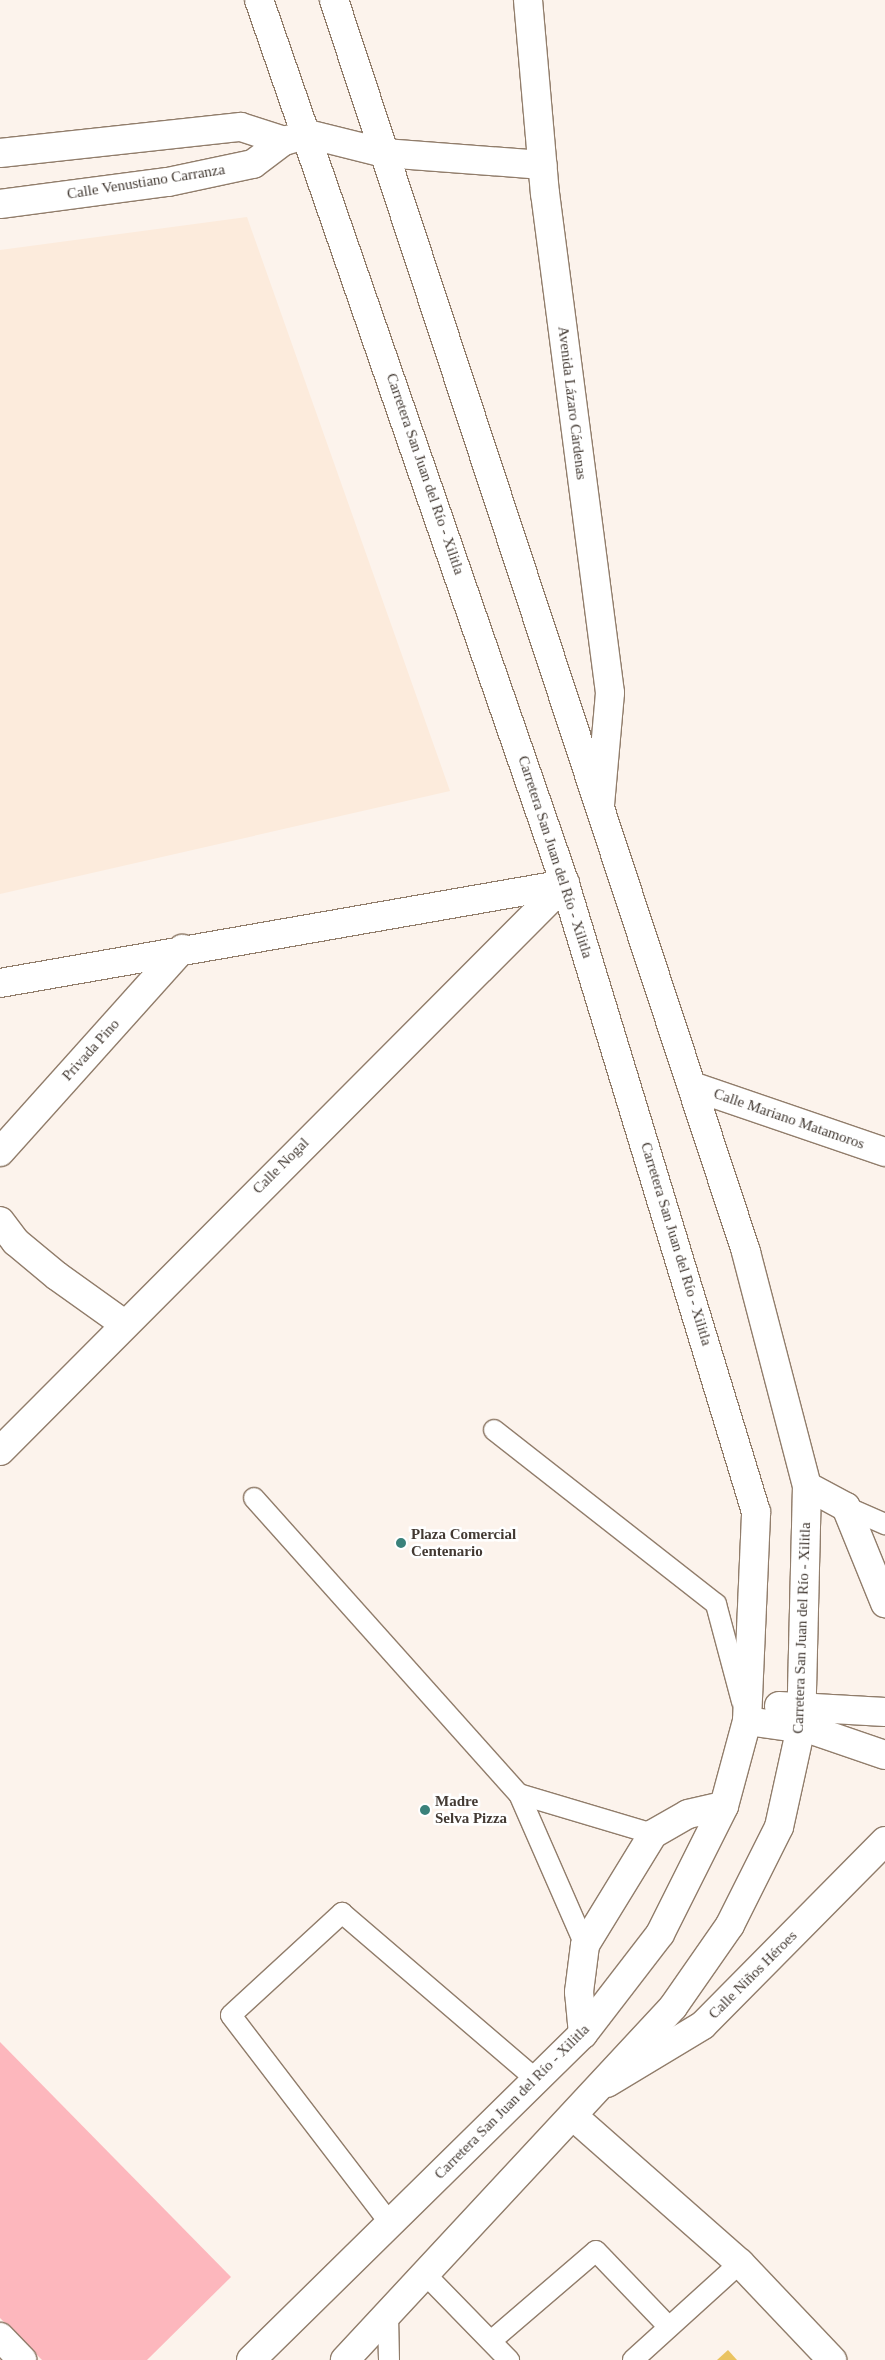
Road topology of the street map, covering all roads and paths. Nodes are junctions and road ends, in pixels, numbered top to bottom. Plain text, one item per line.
1 (259, 0) edge
2 (334, 0) edge
3 (528, 0) edge
4 (296, 137) junction
5 (384, 153) junction
6 (0, 154) edge
7 (543, 165) junction
8 (0, 204) edge
9 (600, 806) junction
10 (565, 884) junction
11 (182, 949) junction
12 (0, 983) edge
13 (692, 1086) junction
14 (0, 1152) edge
15 (885, 1152) edge
16 (0, 1222) edge
17 (123, 1323) junction
18 (494, 1430) dead end
19 (0, 1451) edge
20 (807, 1486) junction
21 (254, 1498) dead end
22 (846, 1507) junction
23 (885, 1524) edge
24 (885, 1603) edge
25 (885, 1712) edge
26 (747, 1713) junction
27 (800, 1718) junction
28 (885, 1755) edge
29 (520, 1794) junction
30 (724, 1806) junction
31 (653, 1834) junction
32 (885, 1841) edge
33 (585, 1945) junction
34 (582, 2034) junction
35 (537, 2080) junction
36 (602, 2086) junction
37 (573, 2116) junction
38 (390, 2222) junction
39 (740, 2263) junction
40 (426, 2275) junction
41 (388, 2316) junction
42 (669, 2327) junction
43 (0, 2338) edge
44 (491, 2341) junction
45 (22, 2360) edge
46 (251, 2360) edge
47 (345, 2360) edge
48 (389, 2360) edge
49 (509, 2360) edge
50 (633, 2360) edge
51 (832, 2360) edge

1 - 4 main road, Carretera San Juan del Río - Xilitla
2 - 5 main road, Carretera San Juan del Río - Xilitla
3 - 7 main road, Avenida Lázaro Cárdenas
4 - 5 main road
4 - 6 main road
4 - 8 main road, Calle Venustiano Carranza
4 - 10 main road, Carretera San Juan del Río - Xilitla
5 - 7 main road
5 - 9 main road, Carretera San Juan del Río - Xilitla
7 - 9 main road, Avenida Lázaro Cárdenas
9 - 13 main road, Carretera San Juan del Río - Xilitla
10 - 11 main road
10 - 17 main road, Calle Nogal
10 - 26 main road, Carretera San Juan del Río - Xilitla
11 - 12 main road
11 - 14 main road, Privada Pino
13 - 15 main road, Calle Mariano Matamoros
13 - 20 main road, Carretera San Juan del Río - Xilitla
16 - 17 main road
17 - 19 main road, Calle Nogal
18 - 26 lane
20 - 22 main road
20 - 27 main road, Carretera San Juan del Río - Xilitla
21 - 29 lane
22 - 23 lane
22 - 24 main road
25 - 27 main road
26 - 27 main road
26 - 30 main road, Carretera San Juan del Río - Xilitla
27 - 28 main road
27 - 36 main road, Carretera San Juan del Río - Xilitla
29 - 31 lane
29 - 33 lane
30 - 31 main road
30 - 34 main road, Carretera San Juan del Río - Xilitla
31 - 33 main road
32 - 36 main road, Calle Niños Héroes
33 - 34 main road
34 - 35 main road, Carretera San Juan del Río - Xilitla
35 - 38 main road, Carretera San Juan del Río - Xilitla
35 - 38 lane
36 - 37 main road, Carretera San Juan del Río - Xilitla
37 - 39 main road
37 - 40 main road, Carretera San Juan del Río - Xilitla
38 - 46 main road, Carretera San Juan del Río - Xilitla
39 - 42 lane
39 - 51 main road
40 - 41 main road, Carretera San Juan del Río - Xilitla
40 - 44 lane
41 - 47 main road, Carretera San Juan del Río - Xilitla
41 - 48 lane
42 - 44 lane
42 - 50 lane
43 - 45 main road
44 - 49 lane

